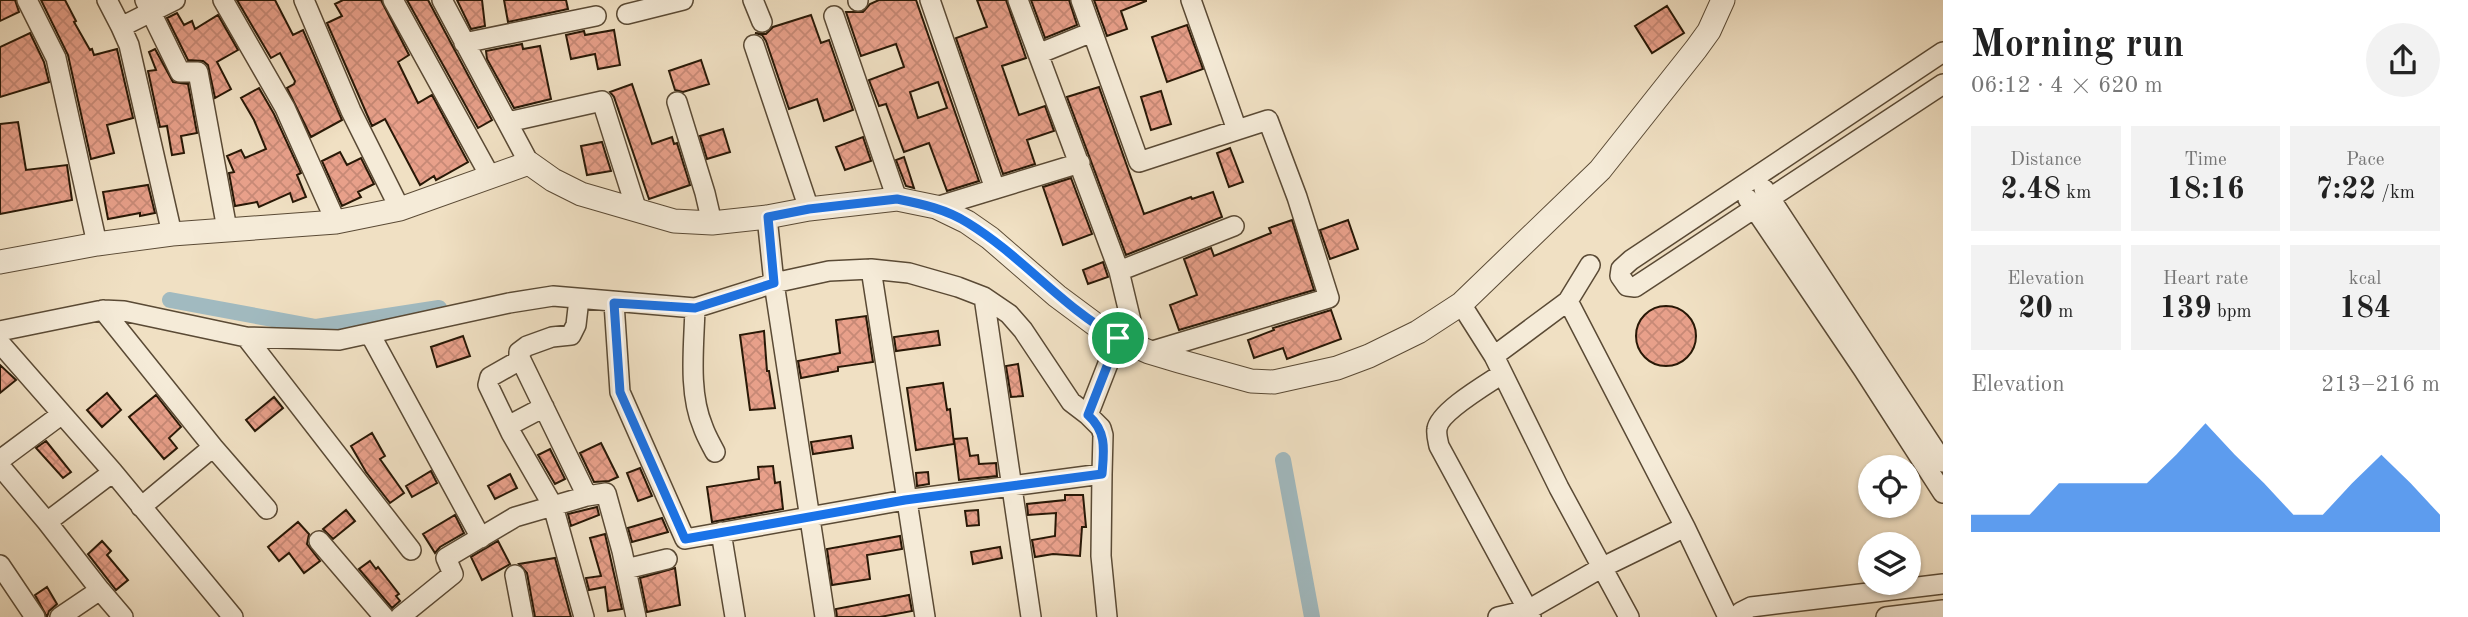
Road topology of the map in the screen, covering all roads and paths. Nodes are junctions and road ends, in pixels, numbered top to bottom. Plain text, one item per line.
1 (27, 0) edge
2 (107, 0) edge
3 (175, 0) edge
4 (223, 0) edge
5 (304, 0) edge
6 (393, 0) edge
7 (442, 0) edge
8 (683, 0) edge
9 (753, 0) edge
10 (930, 0) edge
11 (1018, 0) edge
12 (1081, 0) edge
13 (1191, 0) edge
14 (1723, 0) edge
15 (148, 6) edge
16 (628, 15) dead end
17 (596, 16) dead end
18 (834, 16) dead end
19 (762, 22) dead end
20 (121, 27) junction
21 (1092, 32) junction
22 (464, 43) junction
23 (754, 45) dead end
24 (1943, 52) edge
25 (1038, 54) junction
26 (1943, 84) edge
27 (677, 102) dead end
28 (508, 122) junction
29 (1237, 130) junction
30 (528, 163) junction
31 (1080, 163) junction
32 (490, 176) junction
33 (1748, 181) junction
34 (995, 189) junction
35 (897, 199) junction
36 (1762, 203) junction
37 (936, 207) junction
38 (400, 209) junction
39 (809, 209) junction
40 (637, 211) junction
41 (768, 217) junction
42 (336, 222) junction
43 (712, 223) junction
44 (1234, 226) dead end
45 (227, 229) junction
46 (172, 234) junction
47 (97, 244) junction
48 (0, 261) edge
49 (1590, 265) dead end
50 (871, 270) junction
51 (1119, 271) junction
52 (773, 277) junction
53 (984, 297) junction
54 (579, 299) junction
55 (1567, 301) junction
56 (614, 303) junction
57 (695, 308) junction
58 (103, 310) junction
59 (1466, 311) junction
60 (0, 331) edge
61 (370, 334) junction
62 (246, 337) junction
63 (0, 343) edge
64 (1135, 345) junction
65 (520, 360) junction
66 (1495, 360) junction
67 (544, 407) junction
68 (1090, 410) junction
69 (62, 414) junction
70 (508, 426) junction
71 (213, 447) junction
72 (715, 452) dead end
73 (0, 460) edge
74 (1943, 462) edge
75 (0, 466) edge
76 (113, 471) junction
77 (1102, 474) junction
78 (1012, 484) junction
79 (1943, 493) edge
80 (587, 496) junction
81 (905, 500) junction
82 (553, 506) junction
83 (141, 507) junction
84 (267, 509) dead end
85 (809, 517) junction
86 (47, 522) junction
87 (1685, 527) junction
88 (721, 533) junction
89 (481, 538) junction
90 (319, 541) dead end
91 (411, 550) dead end
92 (667, 559) dead end
93 (0, 565) edge
94 (1601, 568) junction
95 (626, 569) junction
96 (514, 575) dead end
97 (1943, 584) edge
98 (100, 590) junction
99 (1943, 610) edge
100 (1530, 614) edge
101 (232, 616) edge
102 (35, 617) edge
103 (60, 617) edge
104 (123, 617) edge
105 (384, 617) edge
106 (400, 617) edge
107 (523, 617) edge
108 (584, 617) edge
109 (636, 617) edge
110 (735, 617) edge
111 (825, 617) edge
112 (925, 617) edge
113 (1031, 617) edge
114 (1107, 617) edge
115 (1498, 617) edge
116 (1629, 617) edge
117 (1728, 617) edge
118 (1738, 617) edge
119 (1886, 617) edge

1 - 47 street
2 - 20 street
3 - 15 street
4 - 42 street
5 - 38 street
6 - 32 street
7 - 22 street
8 - 16 street
9 - 19 street
10 - 34 street
11 - 25 street
12 - 21 street
13 - 29 street
14 - 59 street
15 - 20 street
15 - 45 street
17 - 22 street
18 - 35 street
20 - 46 street
21 - 25 street
21 - 29 street
22 - 28 street
23 - 39 street
24 - 33 street
25 - 31 street
26 - 36 street
27 - 43 street
28 - 30 street
28 - 40 street
29 - 64 street
30 - 32 street
30 - 40 street
31 - 34 street
31 - 51 street
32 - 38 street
33 - 36 street
33 - 36 street
34 - 37 street
35 - 37 street
35 - 39 street
36 - 74 street
36 - 79 street
37 - 64 street
38 - 42 street
39 - 41 street
40 - 43 street
41 - 43 street
41 - 52 street
42 - 45 street
44 - 51 street
45 - 46 street
46 - 47 street
47 - 48 street
49 - 55 street
50 - 52 street
50 - 53 street
50 - 81 street
51 - 64 street
52 - 57 street
52 - 85 street
53 - 68 street
53 - 78 street
54 - 56 street
54 - 61 street
54 - 65 street
55 - 66 street
55 - 87 street
56 - 57 street
56 - 88 street
57 - 72 street
58 - 60 street
58 - 62 street
58 - 71 street
59 - 64 street
59 - 66 street
61 - 62 street
61 - 89 street
62 - 91 street
63 - 69 street
64 - 68 street
65 - 67 street
65 - 70 street
66 - 94 street
66 - 100 street
67 - 70 street
67 - 80 street
68 - 77 street
69 - 73 street
69 - 76 street
70 - 82 street
71 - 83 street
71 - 84 street
75 - 86 street
76 - 83 street
76 - 86 street
77 - 78 street
77 - 114 street
78 - 81 street
78 - 113 street
80 - 82 street
80 - 95 street
81 - 85 street
81 - 112 street
82 - 89 street
82 - 108 street
83 - 101 street
85 - 88 street
85 - 111 street
86 - 98 street
87 - 94 street
87 - 117 street
88 - 110 street
89 - 106 street
90 - 105 street
92 - 95 street
93 - 102 street
94 - 100 street
94 - 116 street
95 - 109 street
96 - 107 street
97 - 118 street
98 - 103 street
98 - 104 street
99 - 119 street
100 - 115 street

